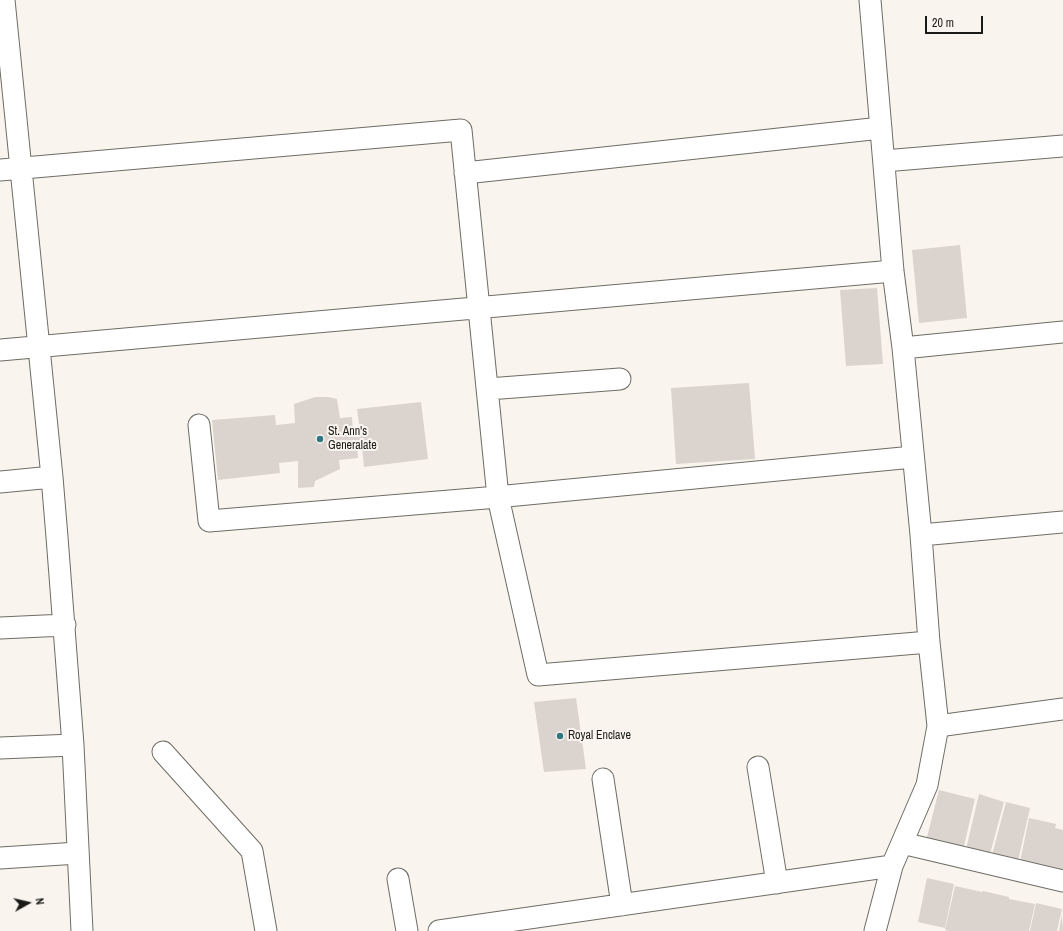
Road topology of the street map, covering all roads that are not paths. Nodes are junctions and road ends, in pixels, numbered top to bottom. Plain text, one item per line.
1 (4, 0) edge
2 (870, 0) edge
3 (882, 128) junction
4 (1063, 146) edge
5 (884, 161) junction
6 (20, 168) junction
7 (0, 170) edge
8 (465, 173) junction
9 (893, 271) junction
10 (479, 308) junction
11 (1063, 332) edge
12 (39, 347) junction
13 (903, 348) junction
14 (0, 350) edge
15 (620, 379) dead end
16 (488, 389) junction
17 (199, 425) dead end
18 (913, 457) junction
19 (52, 477) junction
20 (0, 482) edge
21 (498, 497) junction
22 (1063, 522) edge
23 (921, 535) junction
24 (65, 625) junction
25 (0, 628) edge
26 (930, 642) junction
27 (1063, 709) edge
28 (938, 726) junction
29 (73, 744) junction
30 (0, 748) edge
31 (163, 752) dead end
32 (758, 767) dead end
33 (603, 779) dead end
34 (902, 842) junction
35 (78, 853) junction
36 (0, 858) edge
37 (892, 866) junction
38 (398, 879) dead end
39 (1063, 880) edge
40 (777, 883) junction
41 (622, 905) junction
42 (554, 923) edge
43 (82, 931) edge
44 (266, 931) edge
45 (407, 931) edge
46 (439, 931) edge
47 (875, 931) edge

1 - 6 street
2 - 3 street
3 - 5 street
3 - 8 street
4 - 5 street
5 - 9 street
6 - 7 street
6 - 8 street
6 - 12 street
8 - 10 street
9 - 10 street
9 - 13 street
10 - 12 street
10 - 16 street
11 - 13 street
12 - 14 street
12 - 19 street
13 - 18 street
15 - 16 street
16 - 21 street
17 - 21 street
18 - 21 street
18 - 23 street
19 - 20 street
19 - 24 street
21 - 26 street
22 - 23 street
23 - 26 street
24 - 25 street
24 - 29 street
26 - 28 street
27 - 28 street
28 - 34 street
29 - 30 street
29 - 35 street
31 - 44 street
32 - 40 street
33 - 41 street
34 - 37 street
34 - 39 street
35 - 36 street
35 - 43 street
37 - 40 street
37 - 47 street
38 - 45 street
40 - 41 street
41 - 42 street
42 - 46 street

